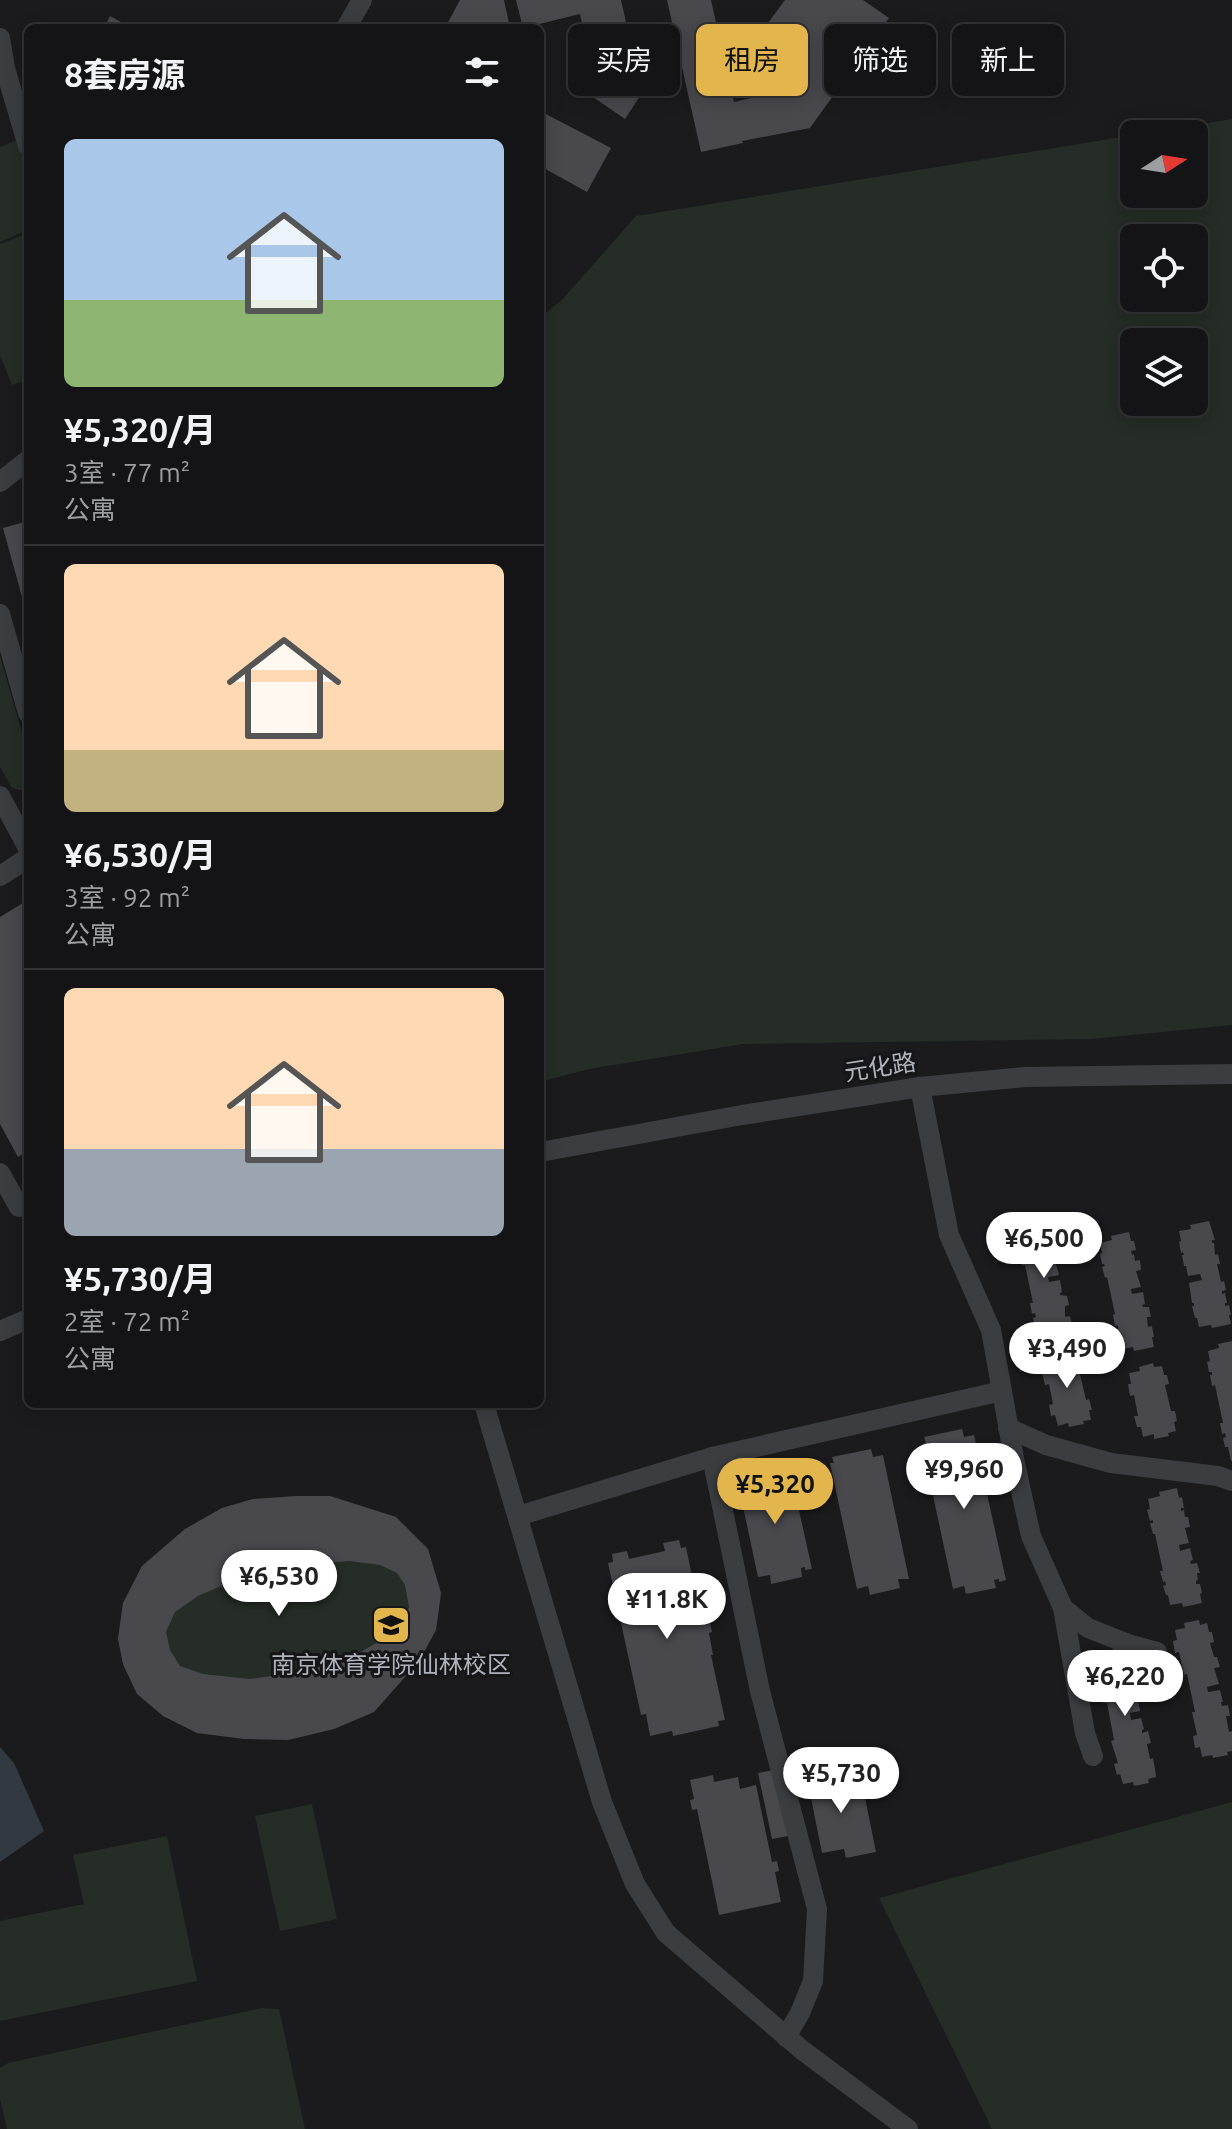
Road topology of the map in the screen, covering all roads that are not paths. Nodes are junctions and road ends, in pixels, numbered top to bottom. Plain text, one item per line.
1 (362, 0) edge
2 (348, 24) edge
3 (0, 38) edge
4 (24, 132) edge
5 (24, 463) edge
6 (0, 482) edge
7 (0, 614) edge
8 (24, 699) edge
9 (0, 796) edge
10 (24, 841) edge
11 (24, 861) edge
12 (0, 876) edge
13 (1232, 1074) edge
14 (920, 1087) junction
15 (544, 1151) edge
16 (0, 1173) edge
17 (16, 1208) edge
18 (24, 1321) edge
19 (0, 1331) edge
20 (1002, 1391) junction
21 (485, 1408) edge
22 (1008, 1428) junction
23 (712, 1457) junction
24 (1232, 1481) edge
25 (518, 1516) junction
26 (1063, 1608) junction
27 (1157, 1652) dead end
28 (1093, 1756) dead end
29 (786, 2037) junction
30 (908, 2129) edge

1 - 2 street
3 - 4 street
5 - 6 street
7 - 8 street
9 - 10 street
11 - 12 street
13 - 14 street, 元化路
14 - 15 street, 元化路
14 - 20 street
16 - 17 street
18 - 19 street
20 - 22 street
20 - 23 street
21 - 25 street
22 - 24 street
22 - 26 street
23 - 25 street
23 - 29 street
25 - 29 street
26 - 27 street
26 - 28 street
29 - 30 street

